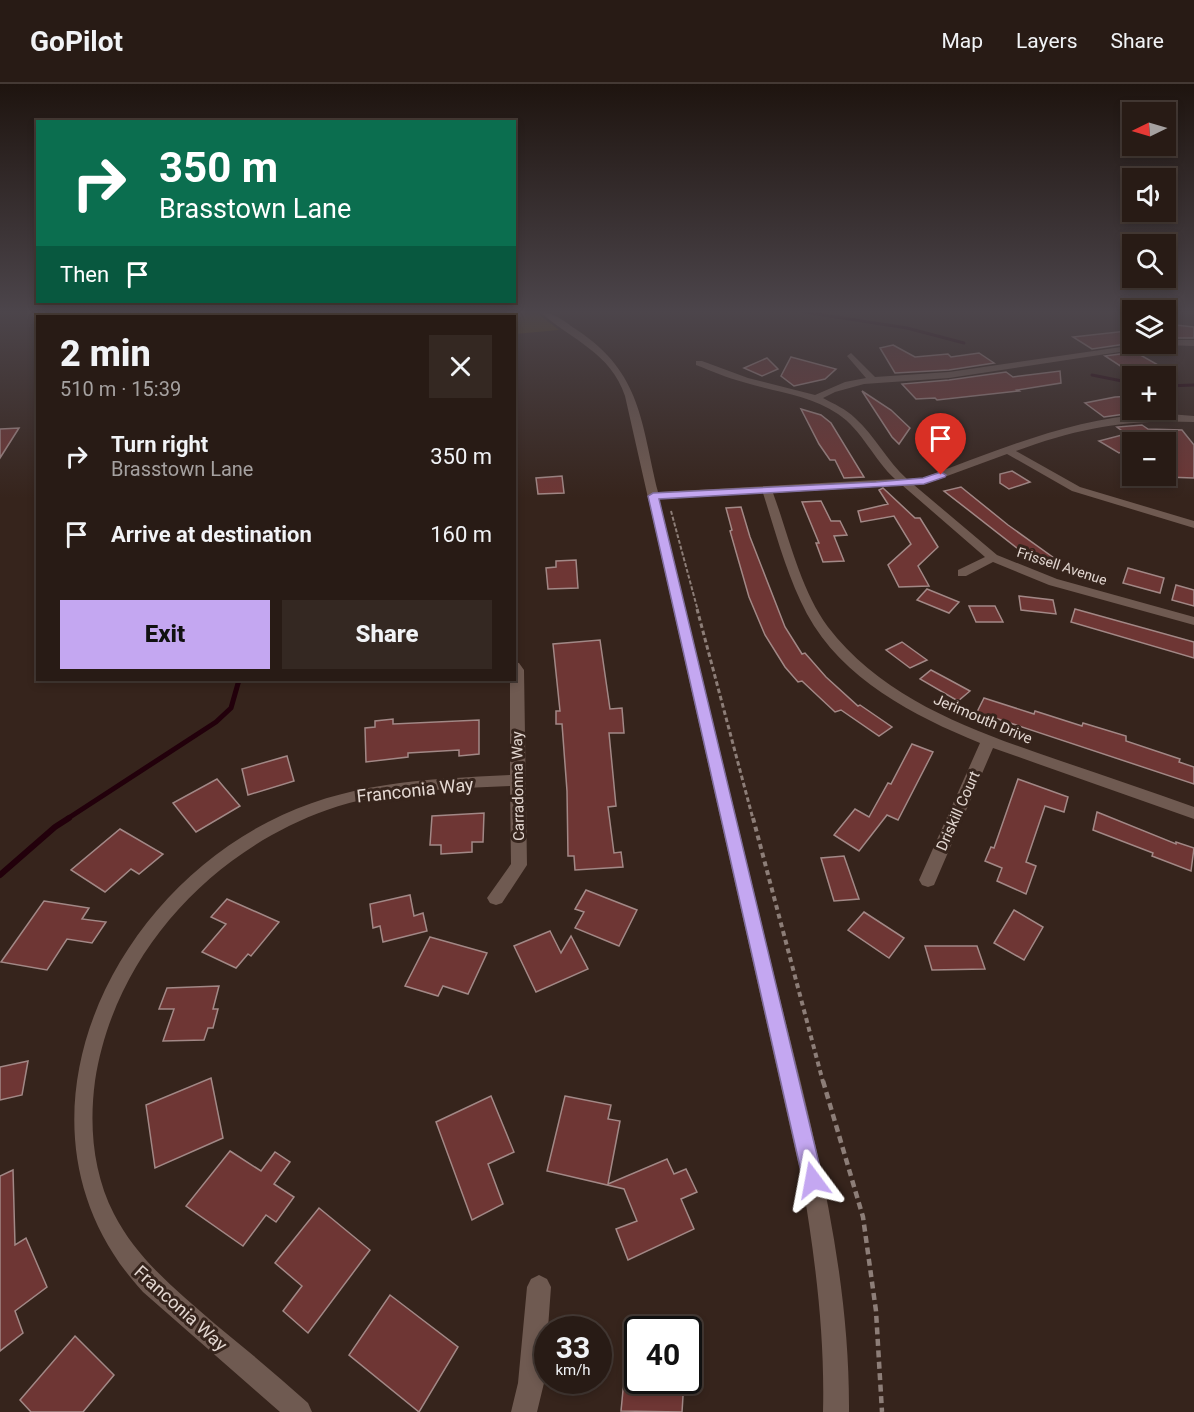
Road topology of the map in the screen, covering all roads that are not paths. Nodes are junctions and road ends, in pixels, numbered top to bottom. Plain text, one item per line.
1 (620, 374) edge
2 (729, 374) edge
3 (867, 374) edge
4 (956, 374) edge
5 (872, 379) junction
6 (816, 398) junction
7 (1194, 419) edge
8 (1008, 450) junction
9 (906, 483) junction
10 (767, 490) junction
11 (653, 496) junction
12 (1194, 525) edge
13 (993, 558) junction
14 (962, 573) dead end
15 (1194, 621) edge
16 (516, 669) edge
17 (988, 742) junction
18 (518, 780) junction
19 (1194, 813) edge
20 (928, 880) dead end
21 (496, 898) dead end
22 (539, 1287) dead end
23 (299, 1412) edge
24 (524, 1412) edge
25 (836, 1412) edge

1 - 11 street
2 - 6 street, Frissell Avenue
3 - 5 street
4 - 5 street
5 - 6 street
6 - 9 street, Frissell Avenue
7 - 8 street
8 - 9 street
8 - 12 street
9 - 10 street
9 - 13 street, Frissell Avenue
10 - 11 street
10 - 17 street, Jerimouth Drive
11 - 25 street
13 - 14 street
13 - 15 street, Frissell Avenue
16 - 18 street, Carradonna Way
17 - 19 street, Jerimouth Drive
17 - 20 street, Driskill Court
18 - 21 street, Carradonna Way
18 - 23 street, Franconia Way
22 - 24 street

